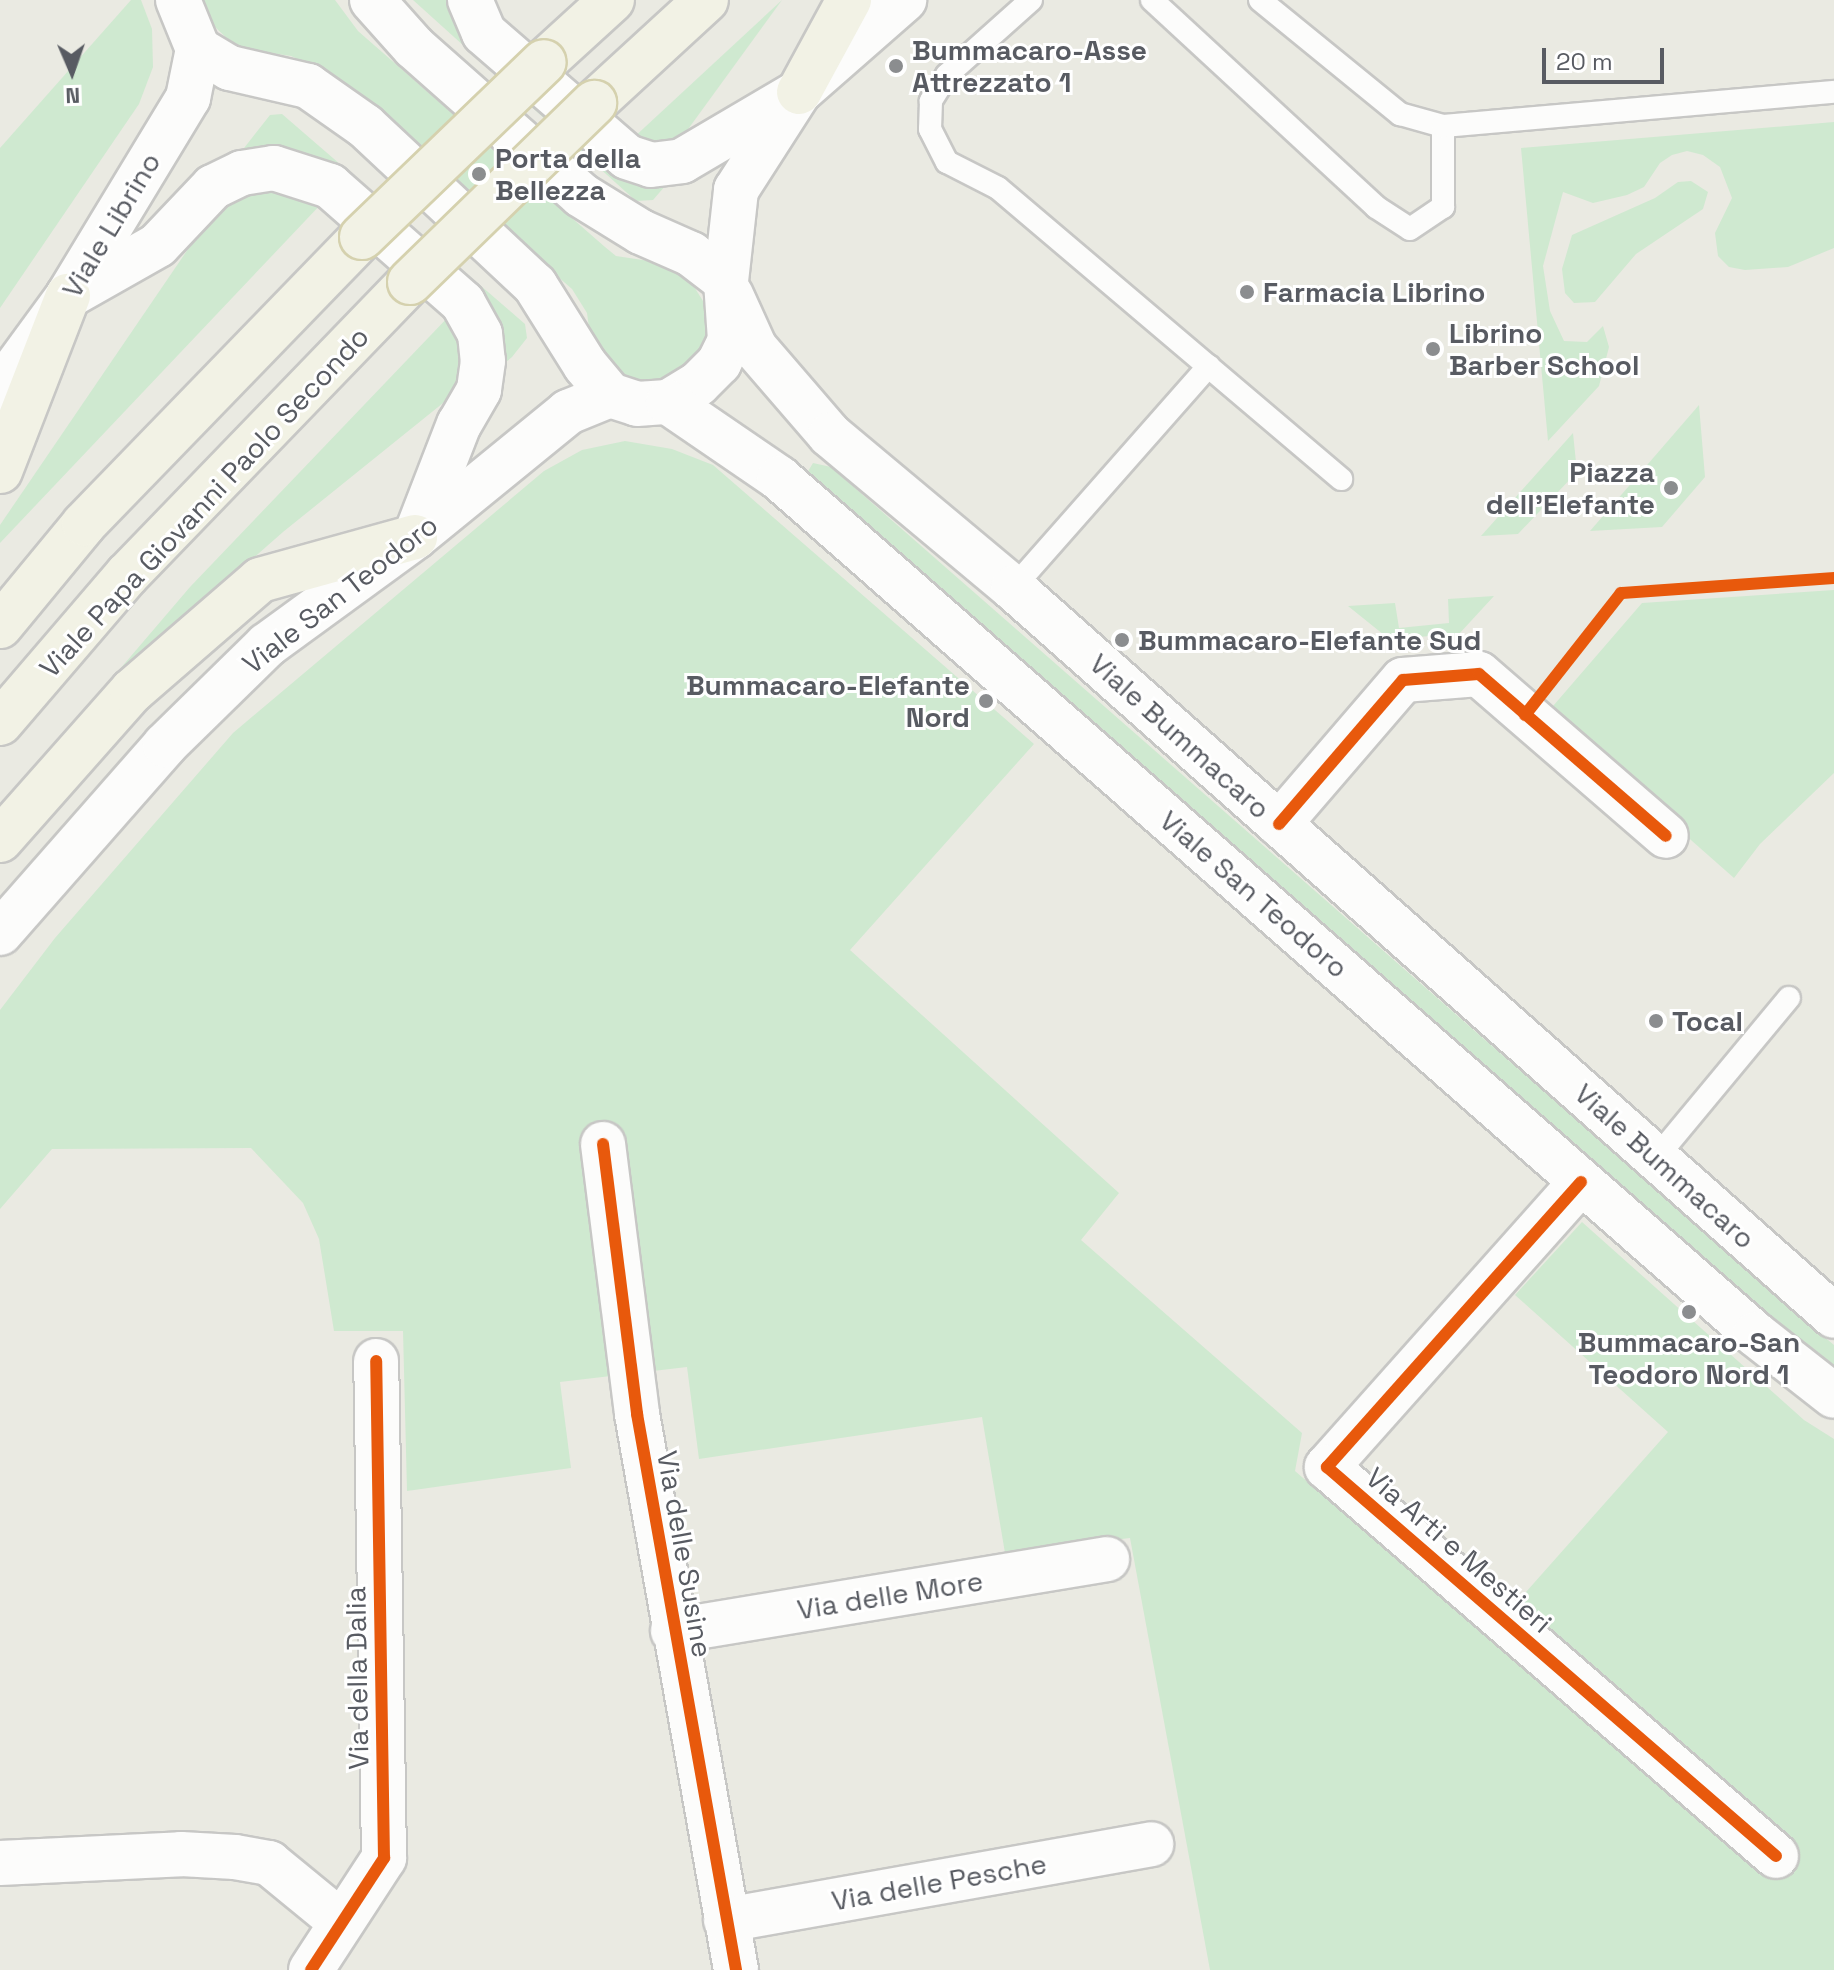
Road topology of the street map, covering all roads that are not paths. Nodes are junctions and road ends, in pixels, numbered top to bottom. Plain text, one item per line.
1 (178, 0) edge
2 (372, 0) edge
3 (470, 0) edge
4 (612, 0) edge
5 (706, 0) edge
6 (849, 0) edge
7 (904, 0) edge
8 (1031, 0) edge
9 (1152, 0) edge
10 (1260, 0) edge
11 (198, 49) junction
12 (799, 92) junction
13 (1834, 92) edge
14 (1443, 126) junction
15 (728, 288) junction
16 (68, 296) junction
17 (1209, 366) junction
18 (0, 389) edge
19 (610, 395) junction
20 (668, 402) junction
21 (0, 471) edge
22 (1341, 479) dead end
23 (415, 537) junction
24 (1013, 588) junction
25 (0, 626) edge
26 (0, 723) edge
27 (1279, 824) junction
28 (1666, 836) dead end
29 (0, 840) edge
30 (0, 933) edge
31 (1789, 998) dead end
32 (603, 1144) dead end
33 (1656, 1158) junction
34 (1581, 1182) junction
35 (1834, 1316) edge
36 (376, 1361) dead end
37 (1834, 1396) edge
38 (1107, 1559) dead end
39 (673, 1631) junction
40 (1151, 1844) dead end
41 (1776, 1856) dead end
42 (0, 1863) edge
43 (726, 1920) junction
44 (341, 1922) junction
45 (311, 1970) edge
46 (736, 1970) edge

1 - 11 main road
2 - 15 main road
3 - 12 main road
4 - 25 main road, bridge
5 - 26 main road, Viale Papa Giovanni Paolo Secondo, bridge
6 - 12 main road
7 - 12 main road
8 - 17 lane
9 - 14 lane
10 - 14 lane
11 - 16 main road, Viale Librino
11 - 19 main road
12 - 15 main road
13 - 14 lane
15 - 20 main road
15 - 24 main road, Viale Bummacaro
16 - 18 main road, Viale Librino
16 - 21 main road
16 - 23 main road
17 - 22 lane
17 - 24 lane
19 - 20 main road
19 - 23 main road, Viale San Teodoro
20 - 34 main road, Viale San Teodoro
23 - 29 main road
23 - 30 main road, Viale San Teodoro
24 - 27 main road, Viale Bummacaro
27 - 28 main road
27 - 33 main road, Viale Bummacaro
31 - 33 lane
32 - 39 main road, Via delle Susine
33 - 35 main road, Viale Bummacaro
34 - 37 main road, Viale San Teodoro
34 - 41 main road, Via Arti e Mestieri
36 - 44 main road, Via della Dalia
38 - 39 main road, Via delle More
39 - 43 main road, Via delle Susine
40 - 43 main road, Via delle Pesche
42 - 44 main road
43 - 46 main road, Via delle Susine
44 - 45 main road, Via della Dalia

